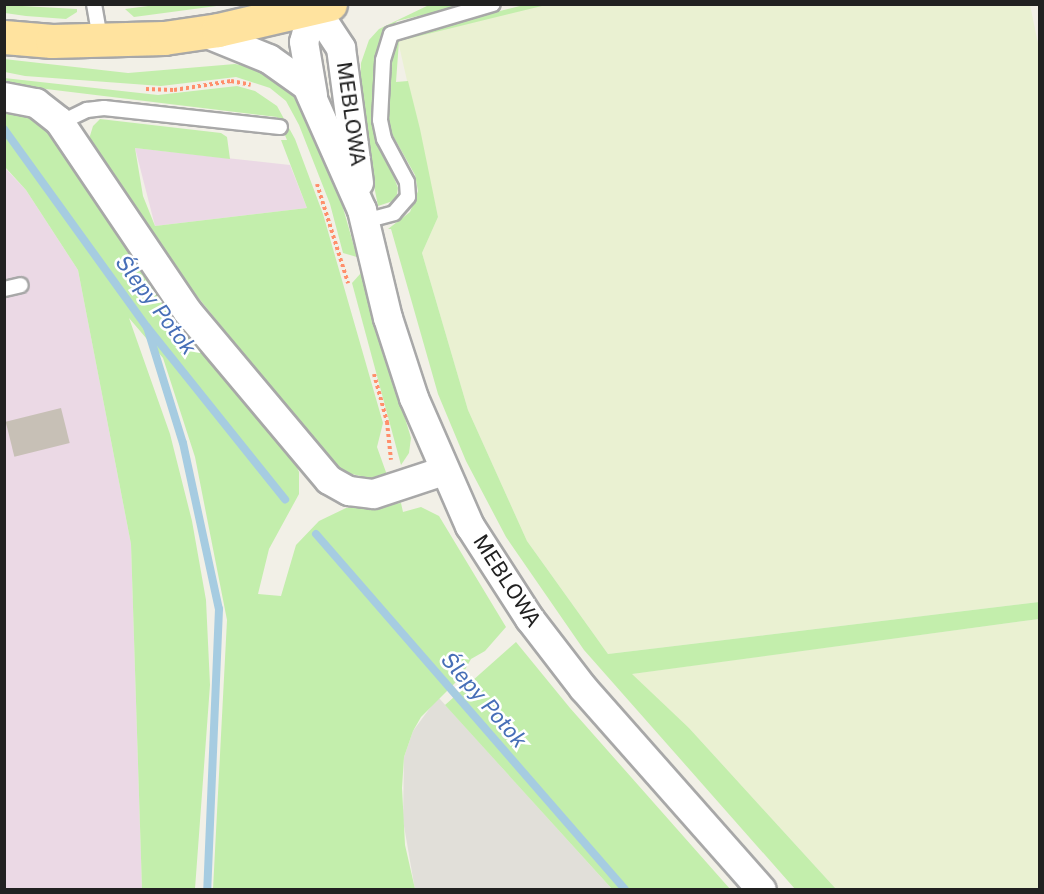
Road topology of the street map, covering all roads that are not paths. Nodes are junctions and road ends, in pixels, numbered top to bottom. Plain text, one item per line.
1 (94, 4) edge
2 (494, 4) edge
3 (318, 6) edge
4 (204, 33) junction
5 (4, 37) edge
6 (100, 41) junction
7 (313, 96) junction
8 (4, 97) edge
9 (60, 123) junction
10 (280, 127) dead end
11 (363, 215) junction
12 (21, 285) dead end
13 (4, 290) edge
14 (444, 471) junction
15 (762, 890) edge

1 - 6 lane
2 - 11 lane
3 - 4 main road
3 - 7 street, MEBLOWA
3 - 11 street, MEBLOWA
4 - 6 main road
4 - 7 street, MEBLOWA
5 - 6 main road
7 - 11 street, MEBLOWA
8 - 9 street
9 - 10 lane
9 - 14 street
11 - 14 street, MEBLOWA
12 - 13 lane
14 - 15 street, MEBLOWA

